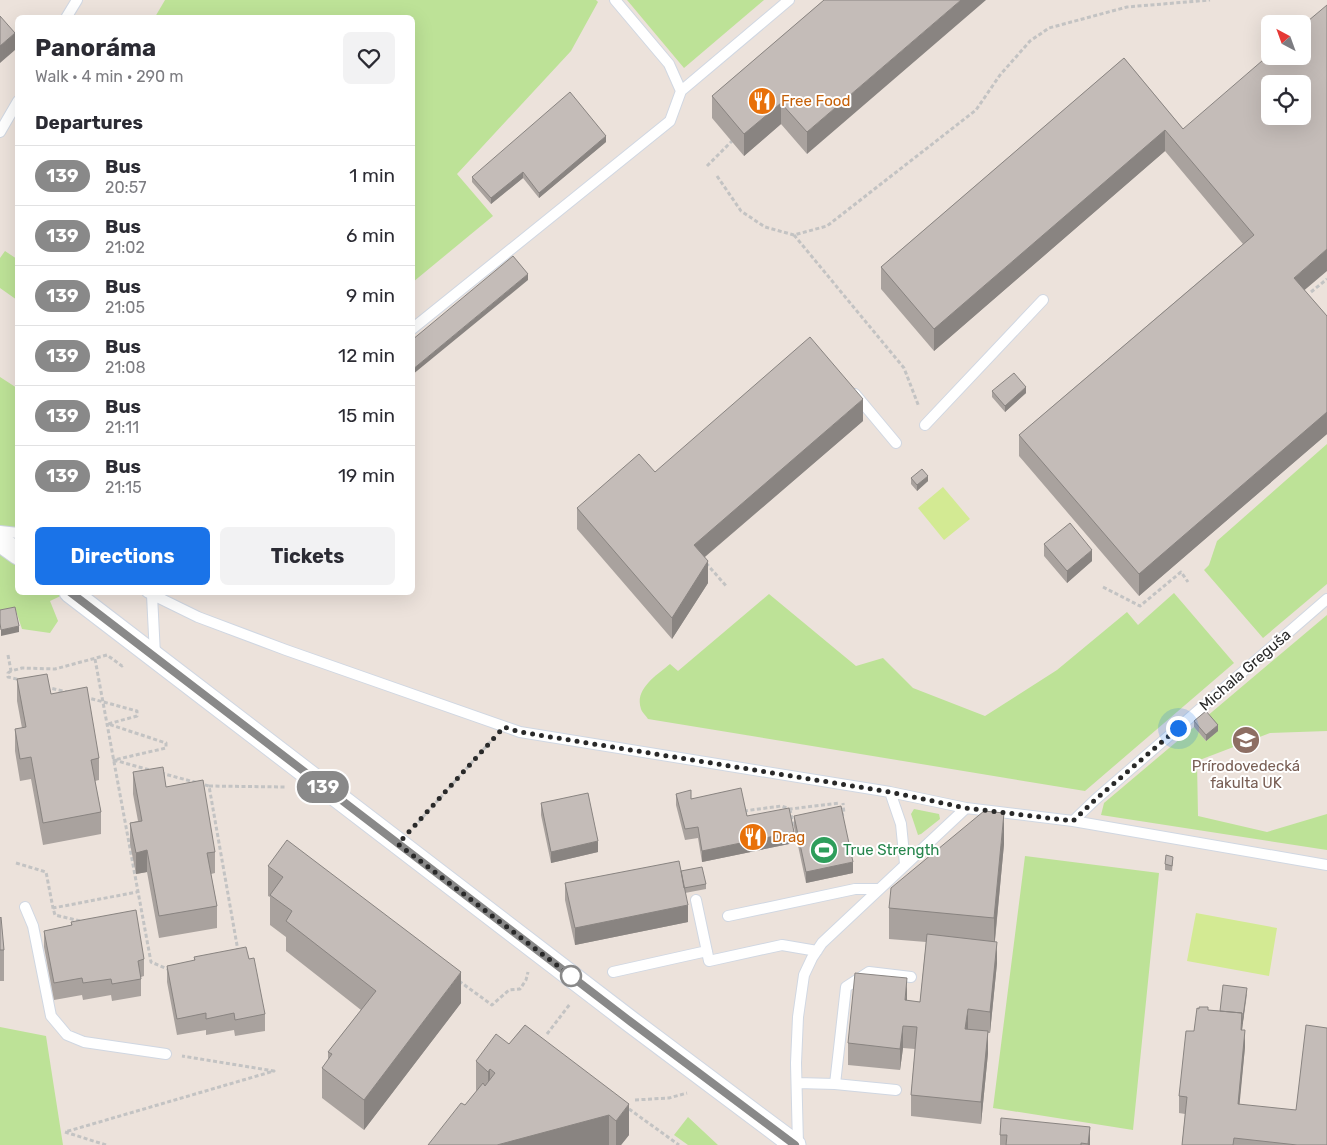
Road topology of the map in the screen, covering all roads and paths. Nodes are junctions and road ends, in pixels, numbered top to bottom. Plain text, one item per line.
1 (77, 0) edge
2 (615, 0) edge
3 (789, 0) edge
4 (1210, 0) edge
5 (68, 15) edge
6 (680, 91) junction
7 (15, 106) edge
8 (0, 132) edge
9 (732, 141) edge
10 (707, 166) dead end
11 (717, 176) dead end
12 (794, 235) junction
13 (1327, 278) edge
14 (1311, 292) dead end
15 (1043, 300) dead end
16 (415, 326) edge
17 (846, 384) edge
18 (925, 425) joint
19 (896, 443) dead end
20 (0, 531) edge
21 (15, 533) edge
22 (0, 541) edge
23 (15, 552) edge
24 (703, 559) edge
25 (1188, 582) dead end
26 (727, 587) dead end
27 (1103, 587) dead end
28 (74, 595) edge
29 (150, 595) edge
30 (152, 595) edge
31 (1327, 599) edge
32 (147, 652) junction
33 (8, 654) dead end
34 (95, 659) junction
35 (11, 671) junction
36 (28, 682) edge
37 (37, 684) edge
38 (75, 694) edge
39 (85, 697) edge
40 (104, 702) junction
41 (108, 724) junction
42 (504, 727) junction
43 (114, 760) junction
44 (209, 786) junction
45 (291, 788) dead end
46 (890, 792) junction
47 (818, 806) junction
48 (966, 808) junction
49 (790, 809) junction
50 (744, 811) edge
51 (820, 812) edge
52 (839, 815) edge
53 (1073, 821) junction
54 (802, 823) edge
55 (398, 844) junction
56 (16, 864) dead end
57 (905, 864) junction
58 (1327, 865) edge
59 (886, 886) junction
60 (137, 892) junction
61 (696, 900) dead end
62 (25, 907) dead end
63 (53, 908) junction
64 (728, 916) dead end
65 (89, 924) edge
66 (707, 951) junction
67 (817, 951) junction
68 (240, 960) edge
69 (177, 969) edge
70 (529, 969) dead end
71 (613, 972) dead end
72 (452, 975) edge
73 (911, 977) dead end
74 (570, 1005) dead end
75 (547, 1034) dead end
76 (166, 1054) joint
77 (797, 1083) junction
78 (835, 1084) junction
79 (896, 1090) dead end
80 (683, 1094) dead end
81 (636, 1100) dead end
82 (629, 1109) dead end
83 (106, 1145) edge
84 (679, 1145) edge
85 (797, 1145) edge

1 - 5 lane
2 - 6 lane
3 - 6 lane
4 - 12 path
6 - 16 lane
7 - 8 lane
9 - 10 path
11 - 12 path
12 - 18 path
13 - 14 path
15 - 18 lane
17 - 19 lane
20 - 21 lane
22 - 23 street
24 - 26 path
25 - 27 path
28 - 32 street
29 - 32 lane
30 - 42 lane
31 - 53 lane, Michala Greguša
32 - 34 path
32 - 55 street
33 - 35 path
34 - 35 path
34 - 40 path
35 - 36 path
37 - 38 path
39 - 40 path
40 - 41 path
40 - 41 path
41 - 43 path
41 - 43 path
42 - 46 lane
42 - 55 path
43 - 44 path
43 - 60 path
44 - 45 path
44 - 68 path
46 - 48 lane
46 - 57 lane
47 - 49 path
47 - 51 path
47 - 52 path
48 - 53 lane
48 - 57 lane
49 - 50 path
49 - 54 path
53 - 58 lane
55 - 85 street
56 - 63 path
57 - 59 lane
59 - 64 lane
59 - 67 lane
60 - 63 path
60 - 69 path
61 - 66 lane
62 - 76 lane
63 - 65 path
66 - 67 lane
66 - 71 lane
67 - 77 lane
70 - 72 path
73 - 78 lane
74 - 75 path
76 - 83 path
77 - 78 lane
77 - 85 lane
78 - 79 lane
80 - 81 path
82 - 84 path

